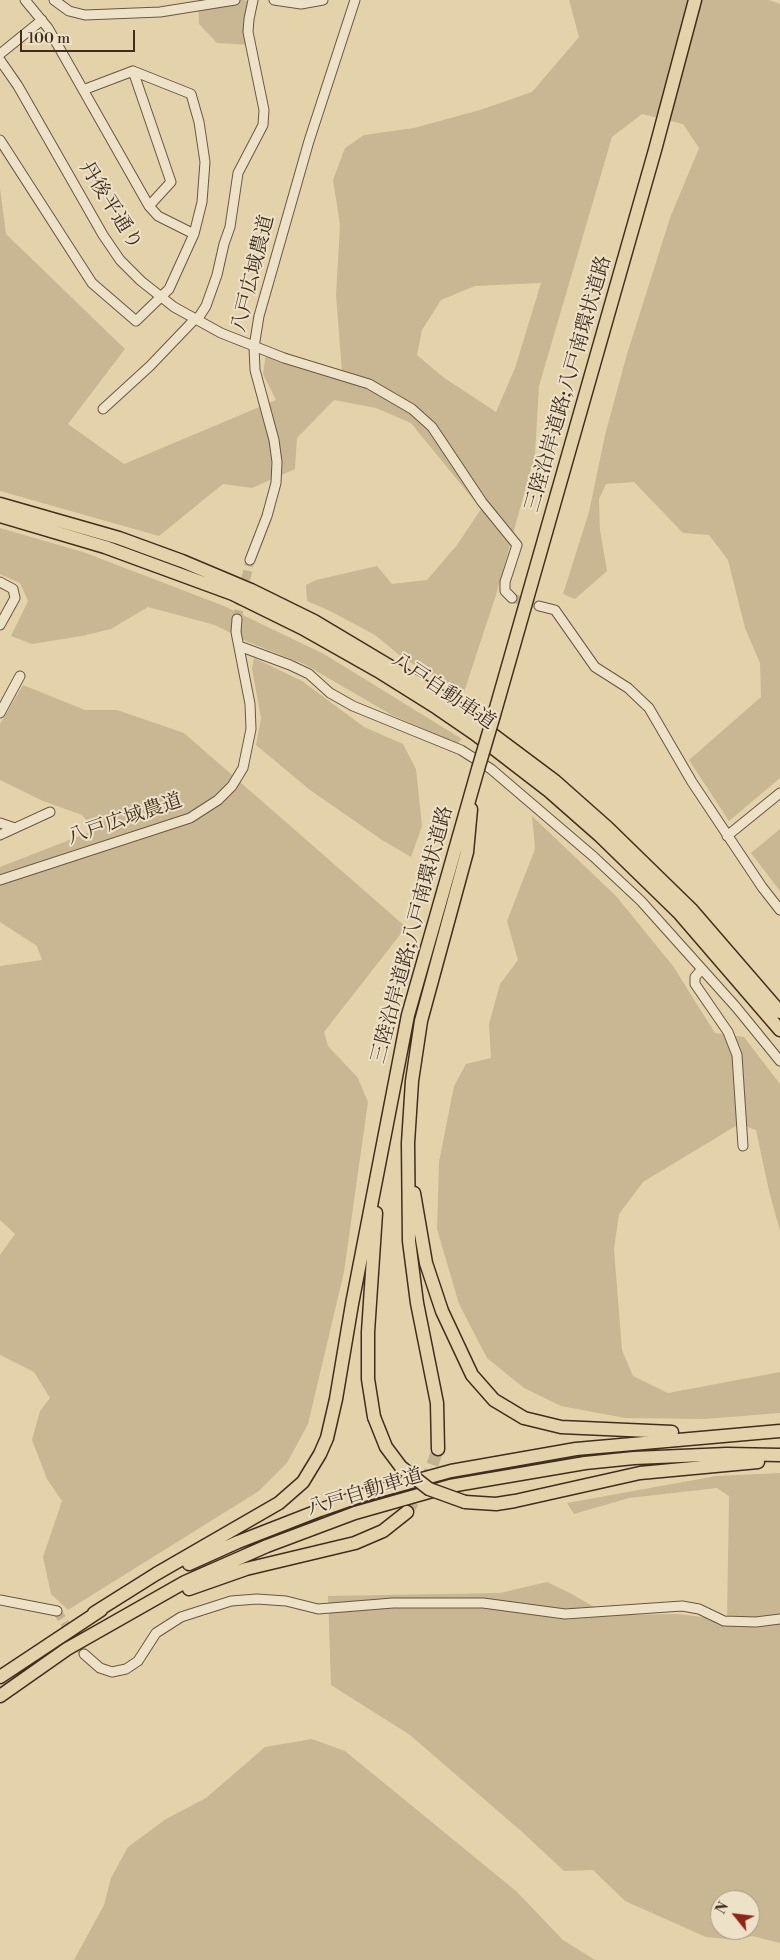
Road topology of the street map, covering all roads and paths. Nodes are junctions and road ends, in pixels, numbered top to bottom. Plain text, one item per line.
1 (25, 0) edge
2 (54, 0) edge
3 (235, 0) edge
4 (254, 0) edge
5 (274, 0) edge
6 (323, 0) edge
7 (355, 0) edge
8 (695, 0) edge
9 (42, 20) junction
10 (0, 54) edge
11 (0, 60) edge
12 (133, 72) junction
13 (83, 90) junction
14 (0, 140) edge
15 (149, 206) junction
16 (194, 234) junction
17 (162, 298) junction
18 (196, 319) junction
19 (254, 347) junction
20 (103, 408) dead end
21 (0, 504) edge
22 (0, 516) edge
23 (250, 560) tunnel mouth
24 (0, 582) edge
25 (512, 598) dead end
26 (539, 606) tunnel mouth
27 (237, 619) tunnel mouth
28 (0, 625) edge
29 (239, 646) junction
30 (20, 676) dead end
31 (0, 713) edge
32 (477, 773) junction
33 (780, 793) edge
34 (50, 812) dead end
35 (0, 824) edge
36 (14, 828) junction
37 (0, 835) edge
38 (727, 836) junction
39 (0, 880) edge
40 (780, 910) edge
41 (702, 969) junction
42 (780, 1012) edge
43 (780, 1030) edge
44 (780, 1061) edge
45 (391, 1102) junction
46 (410, 1115) junction
47 (743, 1146) dead end
48 (777, 1431) edge
49 (438, 1449) tunnel mouth
50 (780, 1455) edge
51 (780, 1462) edge
52 (406, 1512) tunnel mouth
53 (0, 1600) edge
54 (57, 1611) dead end
55 (94, 1613) junction
56 (780, 1620) edge
57 (107, 1626) junction
58 (84, 1654) tunnel mouth
59 (0, 1677) edge
60 (0, 1696) edge

1 - 9 street
2 - 3 street
4 - 18 street
5 - 6 street
7 - 19 street, 八戸広域農道
8 - 32 highway, 三陸沿岸道路;八戸南環状道路, bridge
9 - 10 street
9 - 13 street
11 - 17 street, 丹後平通り
12 - 13 street
12 - 15 street
12 - 16 street
13 - 15 street
14 - 17 street
15 - 16 street
16 - 17 street
17 - 18 street, 丹後平通り
18 - 19 street, 丹後平通り
18 - 20 street
19 - 23 street, 八戸広域農道
19 - 25 street, 丹後平通り
21 - 42 highway, 八戸自動車道
22 - 43 highway, 八戸自動車道
24 - 28 street
26 - 38 street
27 - 29 street, 八戸広域農道
29 - 39 street, 八戸広域農道
29 - 41 street
30 - 31 street
32 - 45 highway, 三陸沿岸道路;八戸南環状道路
32 - 46 highway, 三陸沿岸道路;八戸南環状道路
33 - 38 street
34 - 36 street
35 - 36 street
36 - 37 street
38 - 40 street
41 - 44 street
41 - 47 street
45 - 51 highway, bridge
45 - 55 highway
46 - 48 highway
46 - 49 highway
48 - 55 highway, 八戸自動車道
50 - 57 highway, 八戸自動車道
52 - 57 highway
53 - 54 street
55 - 59 highway, 八戸自動車道
56 - 58 street
57 - 60 highway, 八戸自動車道

